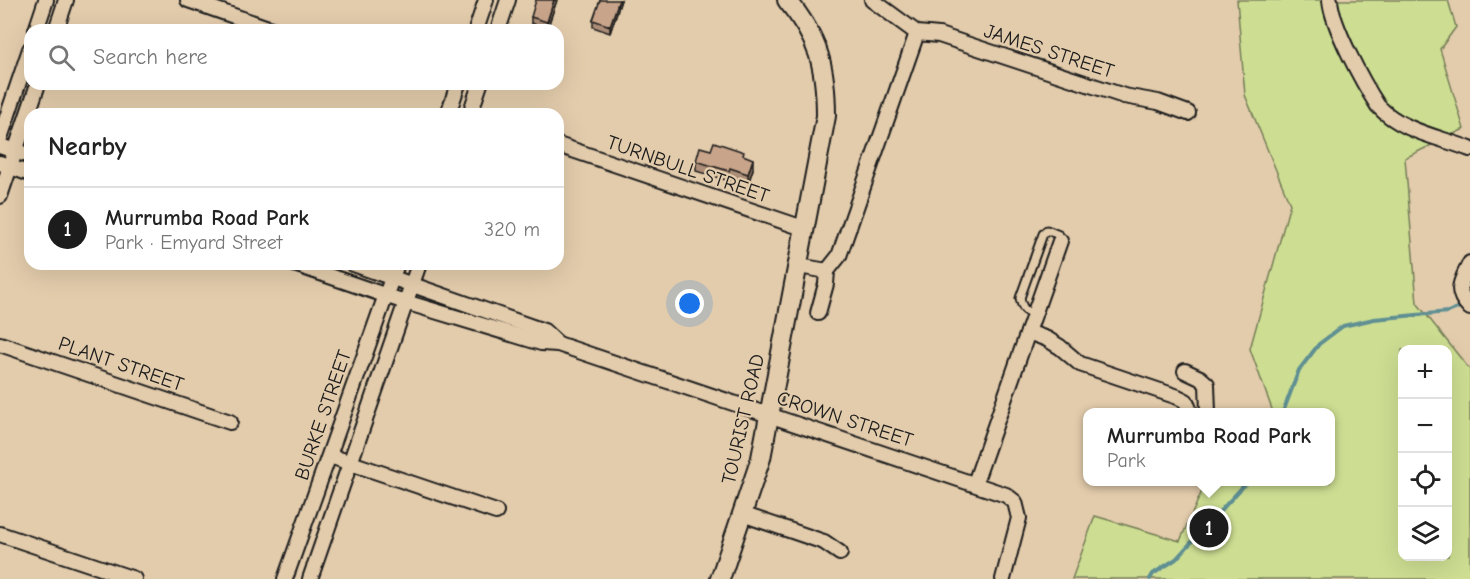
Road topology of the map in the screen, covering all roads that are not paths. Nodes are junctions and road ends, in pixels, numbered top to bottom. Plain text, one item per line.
1 (46, 0) edge
2 (66, 0) edge
3 (188, 0) edge
4 (486, 0) edge
5 (508, 0) edge
6 (788, 0) edge
7 (872, 0) edge
8 (1330, 0) edge
9 (38, 24) edge
10 (58, 24) edge
11 (257, 24) edge
12 (478, 24) edge
13 (500, 24) edge
14 (916, 33) junction
15 (24, 67) edge
16 (36, 90) edge
17 (456, 90) edge
18 (477, 90) edge
19 (30, 108) edge
20 (450, 108) edge
21 (470, 108) edge
22 (1188, 113) dead end
23 (24, 125) edge
24 (0, 138) edge
25 (0, 146) edge
26 (564, 147) edge
27 (1470, 149) edge
28 (15, 151) junction
29 (24, 154) edge
30 (5, 165) edge
31 (24, 172) edge
32 (0, 196) edge
33 (806, 229) junction
34 (1060, 241) dead end
35 (1470, 263) edge
36 (799, 266) junction
37 (312, 270) edge
38 (417, 270) edge
39 (394, 271) edge
40 (827, 271) junction
41 (412, 284) junction
42 (385, 295) junction
43 (405, 302) junction
44 (1470, 308) edge
45 (818, 313) dead end
46 (1029, 332) junction
47 (0, 344) edge
48 (558, 344) junction
49 (1185, 370) dead end
50 (1189, 408) edge
51 (1208, 408) edge
52 (770, 415) junction
53 (230, 422) dead end
54 (330, 456) junction
55 (352, 463) junction
56 (975, 483) junction
57 (496, 512) dead end
58 (742, 514) junction
59 (0, 534) edge
60 (840, 553) dead end
61 (134, 579) edge
62 (285, 579) edge
63 (310, 579) edge
64 (720, 579) edge
65 (1003, 579) edge

1 - 9 street
2 - 10 street
3 - 11 street
4 - 12 street
5 - 13 street
6 - 33 street, TOURIST ROAD
7 - 14 street, JAMES STREET
8 - 27 street
14 - 22 street, JAMES STREET
14 - 40 street
15 - 24 street
16 - 19 street
17 - 20 street
18 - 21 street
23 - 28 street
25 - 28 street
26 - 33 street, TURNBULL STREET
28 - 29 street
28 - 30 street
30 - 31 street
30 - 32 street
33 - 36 street, TOURIST ROAD
34 - 46 street
35 - 44 street
36 - 40 street
36 - 52 street, TOURIST ROAD
37 - 42 street, CROWN STREET
38 - 41 street
39 - 41 street, CROWN STREET
39 - 42 street, BURKE STREET
40 - 45 street
41 - 43 street
41 - 48 street, CROWN STREET
42 - 43 street, CROWN STREET
42 - 54 street, BURKE STREET
43 - 48 street, CROWN STREET
43 - 55 street
46 - 50 street
46 - 56 street
47 - 53 street, PLANT STREET
48 - 52 street, CROWN STREET
49 - 51 street
52 - 56 street, CROWN STREET
52 - 58 street, TOURIST ROAD
54 - 55 street
54 - 62 street, BURKE STREET
55 - 57 street
55 - 63 street
56 - 65 street, CROWN STREET
58 - 60 street
58 - 64 street, TOURIST ROAD
59 - 61 street

